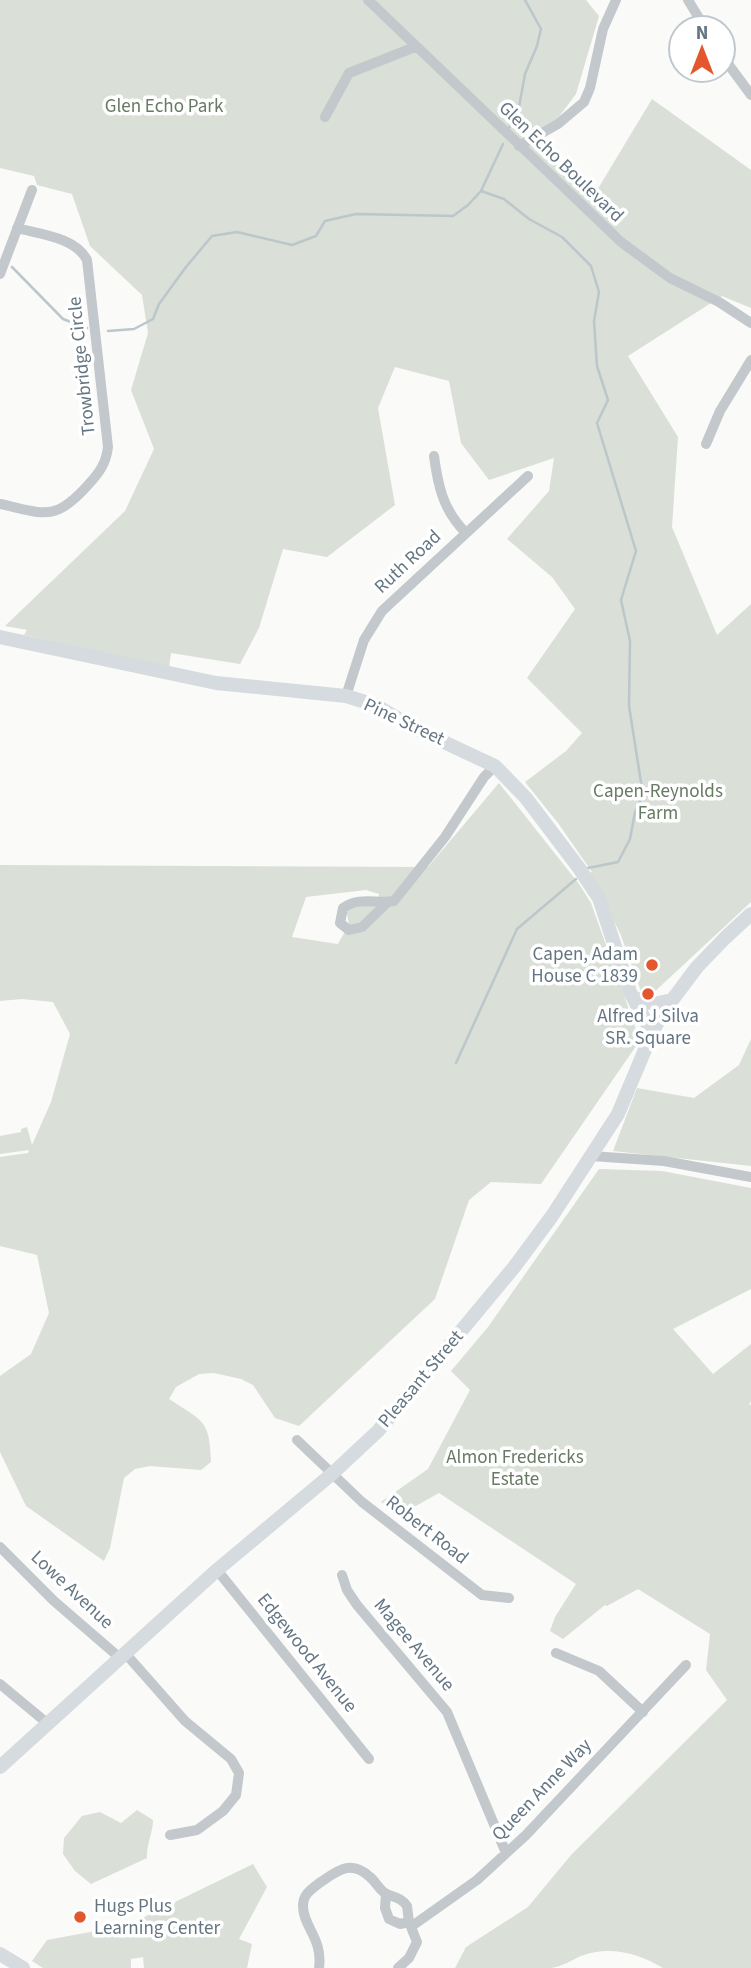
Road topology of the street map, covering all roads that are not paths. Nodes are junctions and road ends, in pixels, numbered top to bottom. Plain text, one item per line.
1 (368, 0) edge
2 (616, 0) edge
3 (415, 47) junction
4 (737, 76) edge
5 (751, 95) edge
6 (325, 117) dead end
7 (519, 146) junction
8 (33, 190) dead end
9 (17, 228) junction
10 (0, 274) edge
11 (751, 323) edge
12 (751, 360) edge
13 (706, 444) dead end
14 (434, 456) dead end
15 (528, 476) dead end
16 (0, 504) edge
17 (466, 533) junction
18 (0, 637) edge
19 (346, 696) junction
20 (495, 766) junction
21 (388, 902) junction
22 (751, 915) edge
23 (634, 998) junction
24 (672, 1000) junction
25 (652, 1033) junction
26 (591, 1156) junction
27 (751, 1177) edge
28 (298, 1440) dead end
29 (333, 1474) junction
30 (0, 1547) edge
31 (217, 1570) junction
32 (341, 1575) dead end
33 (509, 1598) dead end
34 (556, 1653) dead end
35 (123, 1656) junction
36 (686, 1665) dead end
37 (0, 1684) edge
38 (643, 1712) junction
39 (47, 1723) junction
40 (369, 1759) dead end
41 (0, 1767) edge
42 (170, 1835) dead end
43 (506, 1853) junction
44 (386, 1894) junction
45 (410, 1924) junction
46 (0, 1954) edge
47 (23, 1968) edge
48 (319, 1968) edge
49 (398, 1968) edge

1 - 3 street, Glen Echo Boulevard
2 - 7 street
3 - 6 street
3 - 7 street, Glen Echo Boulevard
4 - 5 street
7 - 11 street, Glen Echo Boulevard
8 - 9 street
9 - 10 street
9 - 16 street, Trowbridge Circle
12 - 13 street
14 - 17 street
15 - 17 street, Ruth Road
17 - 19 street, Ruth Road
18 - 19 main road, Pine Street
19 - 20 main road, Pine Street
20 - 21 street
20 - 23 main road, Pine Street
21 - 21 street
22 - 24 main road, Pleasant Street
23 - 24 main road
23 - 25 main road, Pine Street
24 - 25 main road, Pleasant Street
25 - 26 main road, Pleasant Street
26 - 27 street
26 - 29 main road, Pleasant Street
28 - 29 street, Robert Road
29 - 31 main road, Pleasant Street
29 - 33 street, Robert Road
30 - 35 street, Lowe Avenue
31 - 35 main road, Pleasant Street
31 - 40 street, Edgewood Avenue
32 - 43 street, Magee Avenue
34 - 38 street
35 - 39 main road, Pleasant Street
35 - 42 street, Lowe Avenue
36 - 38 street, Queen Anne Way
37 - 39 street
38 - 43 street, Queen Anne Way
39 - 41 main road, Pleasant Street
43 - 45 street, Queen Anne Way
44 - 45 street
44 - 45 street
44 - 48 street
45 - 49 street
46 - 47 main road

